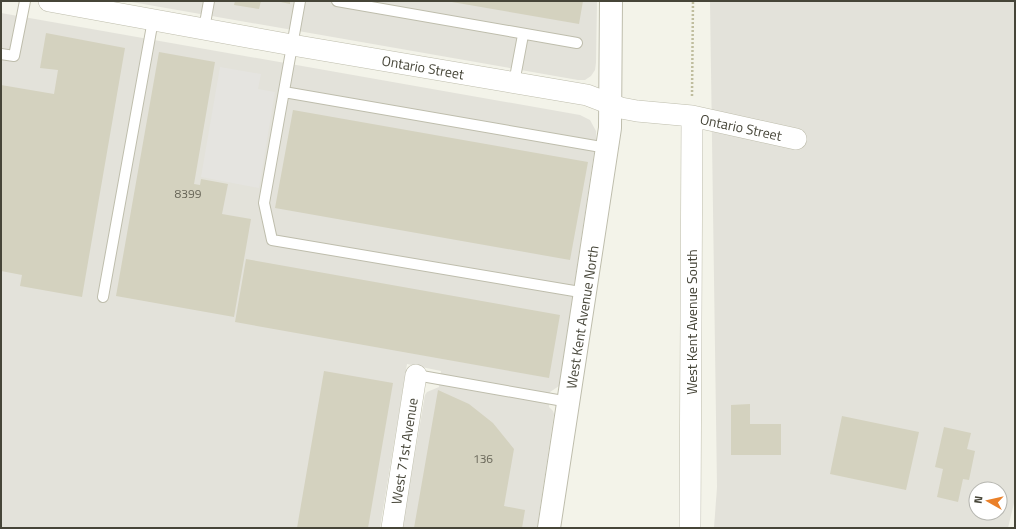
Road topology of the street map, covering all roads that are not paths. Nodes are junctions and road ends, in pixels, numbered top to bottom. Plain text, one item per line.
1 (25, 1) edge
2 (49, 1) edge
3 (209, 1) edge
4 (300, 1) edge
5 (337, 1) edge
6 (611, 1) edge
7 (95, 5) edge
8 (153, 20) junction
9 (204, 29) junction
10 (522, 35) junction
11 (577, 43) dead end
12 (292, 45) junction
13 (1, 54) edge
14 (514, 83) junction
15 (284, 92) junction
16 (610, 105) junction
17 (692, 116) junction
18 (796, 138) dead end
19 (607, 148) junction
20 (586, 293) junction
21 (103, 297) dead end
22 (416, 375) joint
23 (569, 402) junction
24 (392, 528) edge
25 (549, 528) edge
26 (690, 528) edge

1 - 13 lane
2 - 7 street, Ontario Street
3 - 9 lane
4 - 12 lane
5 - 10 lane
6 - 16 street, West Kent Avenue North
7 - 8 street, Ontario Street
8 - 9 street, Ontario Street
8 - 21 lane
9 - 12 street, Ontario Street
10 - 11 lane
10 - 14 lane
12 - 14 street, Ontario Street
12 - 15 lane
14 - 16 street, Ontario Street
15 - 19 lane
15 - 20 lane
16 - 17 street, Ontario Street
16 - 19 street, West Kent Avenue North
17 - 18 street, Ontario Street
17 - 26 street, West Kent Avenue South
19 - 20 street, West Kent Avenue North
20 - 23 street, West Kent Avenue North
22 - 23 lane
22 - 24 street, West 71st Avenue
23 - 25 street, West Kent Avenue North

